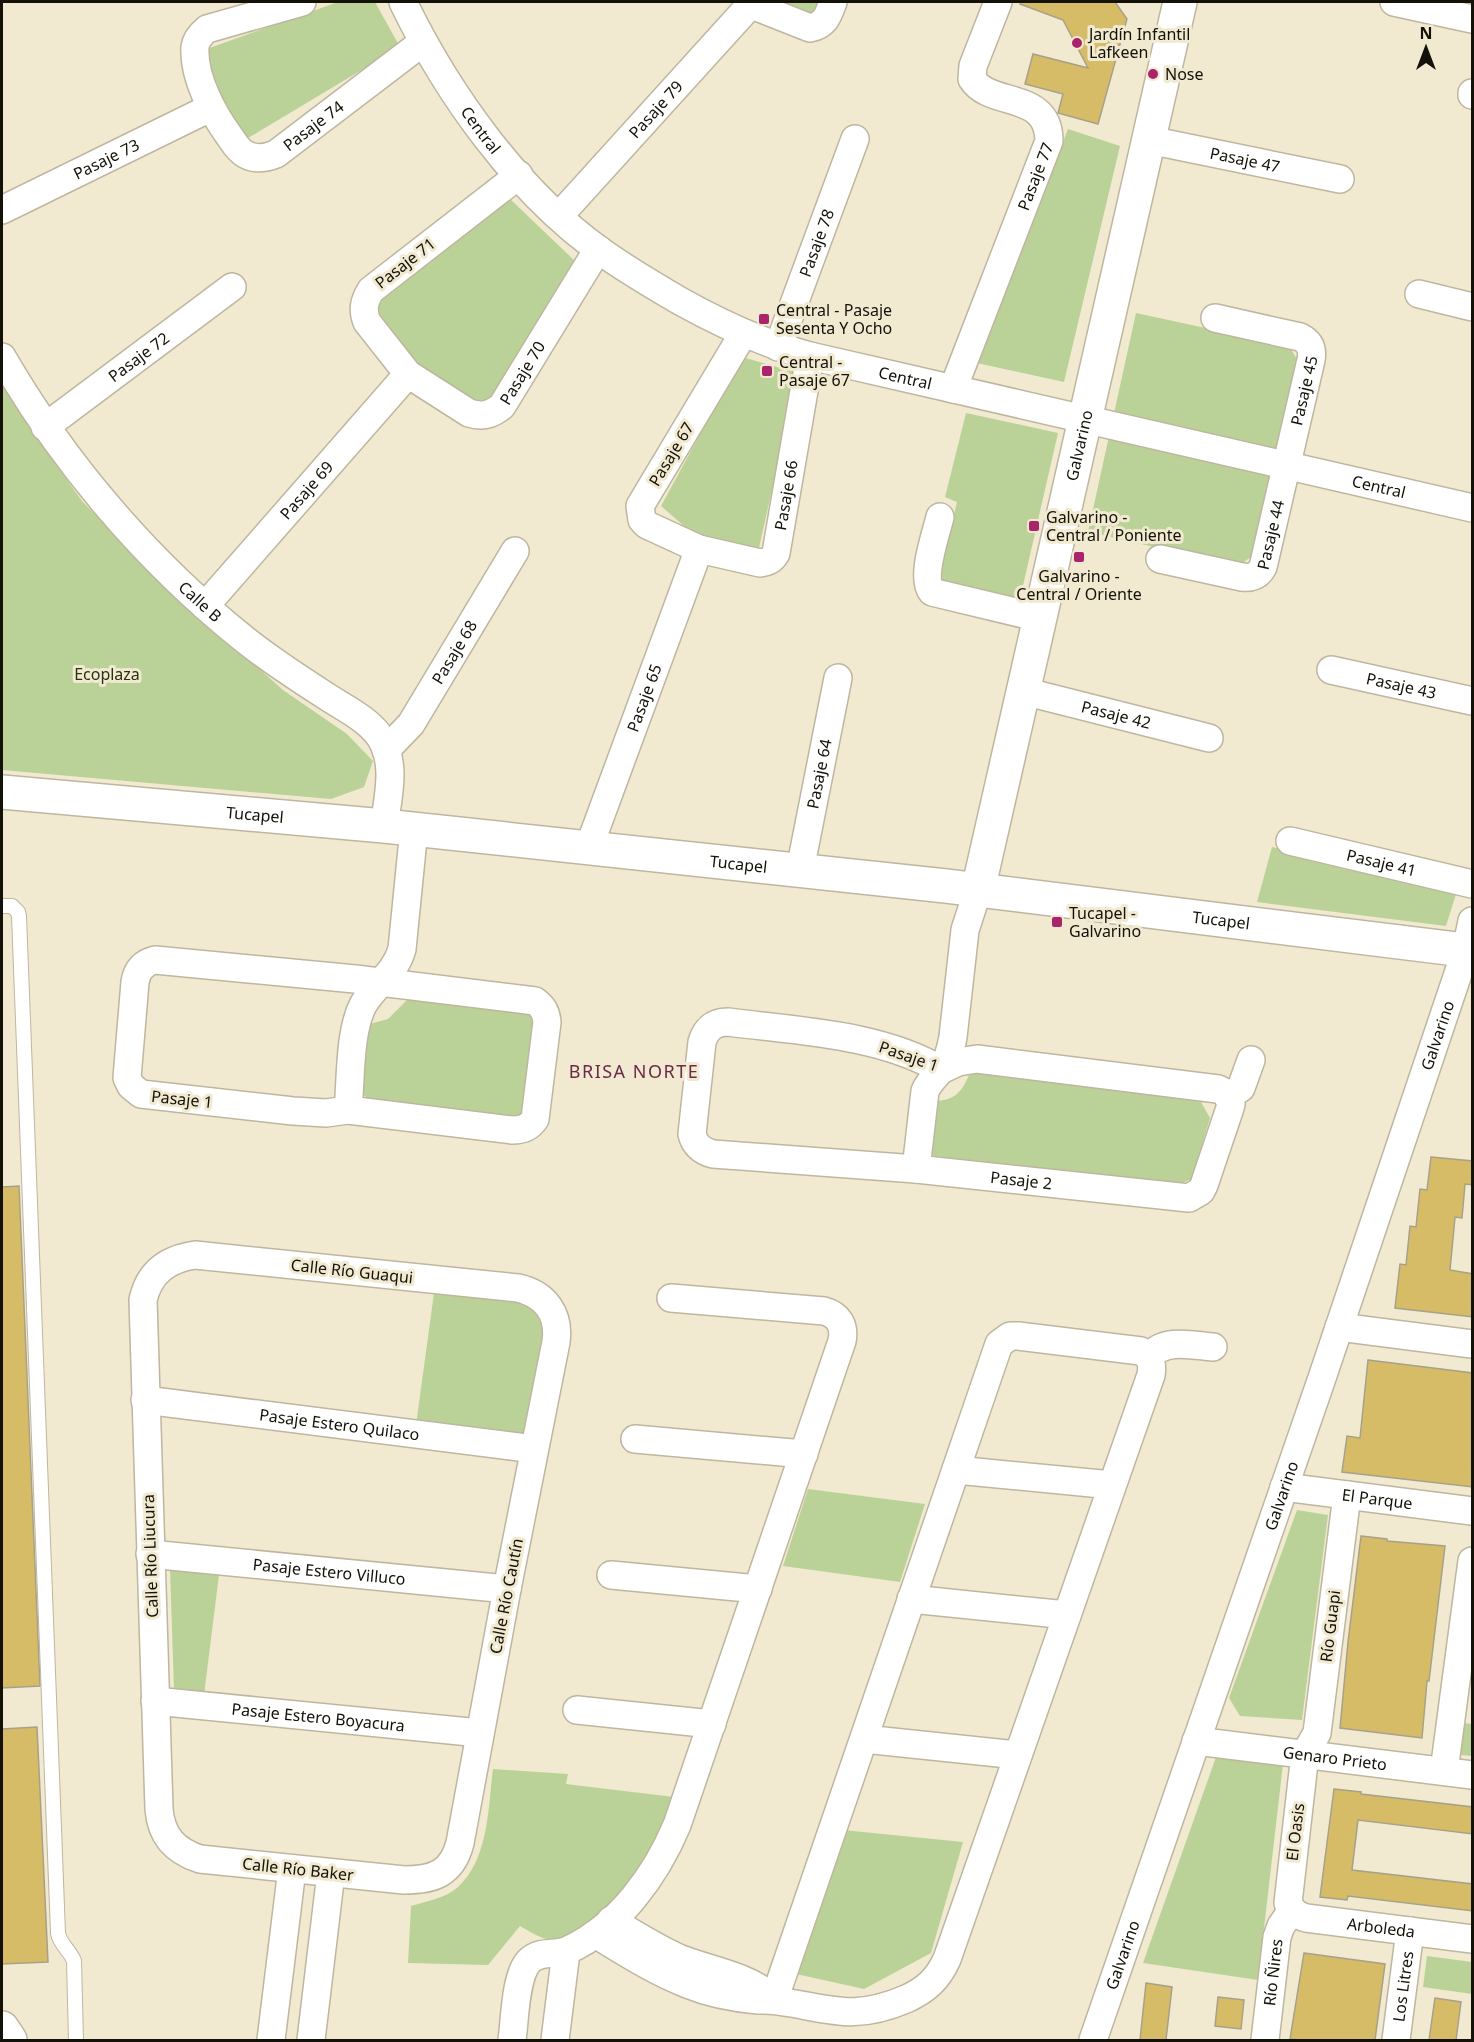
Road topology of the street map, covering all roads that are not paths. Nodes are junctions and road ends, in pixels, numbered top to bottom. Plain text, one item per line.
1 (302, 2) edge
2 (752, 2) edge
3 (833, 2) edge
4 (998, 2) edge
5 (1180, 2) edge
6 (1394, 2) edge
7 (408, 3) edge
8 (1473, 19) edge
9 (423, 42) junction
10 (210, 108) junction
11 (855, 139) dead end
12 (1149, 140) junction
13 (519, 175) junction
14 (1340, 179) dead end
15 (2, 210) edge
16 (559, 216) junction
17 (598, 249) junction
18 (232, 287) dead end
19 (1419, 294) dead end
20 (1473, 307) edge
21 (1215, 318) dead end
22 (743, 334) junction
23 (778, 347) junction
24 (810, 356) junction
25 (2, 357) edge
26 (408, 374) junction
27 (953, 389) junction
28 (1085, 419) junction
29 (45, 427) junction
30 (1287, 465) junction
31 (1473, 507) edge
32 (940, 517) dead end
33 (699, 549) junction
34 (515, 551) dead end
35 (1160, 560) dead end
36 (205, 606) junction
37 (1040, 618) junction
38 (1331, 670) dead end
39 (838, 678) dead end
40 (1023, 691) junction
41 (1473, 701) edge
42 (1209, 738) dead end
43 (387, 750) junction
44 (2, 792) edge
45 (399, 827) junction
46 (1290, 841) dead end
47 (589, 847) junction
48 (800, 870) junction
49 (1473, 884) edge
50 (978, 890) junction
51 (2, 906) edge
52 (1470, 941) edge
53 (381, 983) junction
54 (1251, 1060) dead end
55 (941, 1070) junction
56 (1228, 1096) junction
57 (348, 1110) junction
58 (697, 1145) joint
59 (916, 1169) junction
60 (158, 1270) joint
61 (671, 1298) dead end
62 (546, 1302) joint
63 (1339, 1327) junction
64 (1473, 1344) edge
65 (1213, 1347) dead end
66 (1149, 1357) junction
67 (145, 1400) junction
68 (635, 1439) dead end
69 (534, 1449) junction
70 (804, 1454) junction
71 (956, 1470) junction
72 (1112, 1485) junction
73 (1284, 1487) junction
74 (1347, 1495) junction
75 (1473, 1510) edge
76 (150, 1554) junction
77 (1473, 1561) edge
78 (611, 1575) dead end
79 (507, 1589) junction
80 (758, 1589) junction
81 (911, 1599) junction
82 (1067, 1615) junction
83 (155, 1701) junction
84 (577, 1710) dead end
85 (711, 1724) junction
86 (480, 1733) junction
87 (864, 1739) junction
88 (1196, 1741) junction
89 (1305, 1754) junction
90 (1018, 1755) junction
91 (1444, 1771) junction
92 (1473, 1774) edge
93 (171, 1843) joint
94 (292, 1869) junction
95 (331, 1873) junction
96 (429, 1878) joint
97 (1292, 1910) junction
98 (603, 1927) junction
99 (1410, 1931) junction
100 (1473, 1939) edge
101 (566, 1952) junction
102 (774, 2000) junction
103 (2, 2028) edge
104 (10, 2040) edge
105 (76, 2040) edge
106 (271, 2040) edge
107 (311, 2040) edge
108 (512, 2040) edge
109 (555, 2040) edge
110 (1093, 2040) edge
111 (1264, 2040) edge
112 (1396, 2040) edge

1 - 10 street
2 - 3 street
2 - 16 street, Pasaje 79
4 - 27 street, Pasaje 77
5 - 12 main road, Galvarino
6 - 8 street
7 - 9 street, Central
9 - 10 street, Pasaje 74
9 - 13 street, Central
10 - 15 street, Pasaje 73
11 - 23 street, Pasaje 78
12 - 14 street, Pasaje 47
12 - 28 main road, Galvarino
13 - 16 street, Central
13 - 26 street, Pasaje 71
16 - 17 street, Central
17 - 22 street, Central
17 - 26 street, Pasaje 70
18 - 29 street, Pasaje 72
19 - 20 street
21 - 30 street, Pasaje 45
22 - 23 street, Central
22 - 33 street, Pasaje 67
23 - 24 street, Central
24 - 27 street, Central
24 - 33 street, Pasaje 66
25 - 29 street, Calle B
26 - 36 street, Pasaje 69
27 - 28 street, Central
28 - 30 street, Central
28 - 37 main road, Galvarino
29 - 36 street, Calle B
30 - 31 street, Central
30 - 35 street, Pasaje 44
32 - 37 street
33 - 47 street, Pasaje 65
34 - 43 street, Pasaje 68
36 - 43 street, Calle B
37 - 40 main road, Galvarino
38 - 41 street, Pasaje 43
39 - 48 street, Pasaje 64
40 - 42 street, Pasaje 42
40 - 50 main road, Galvarino
43 - 45 street
44 - 45 main road, Tucapel
45 - 47 main road, Tucapel
45 - 53 street
46 - 49 street, Pasaje 41
47 - 48 main road, Tucapel
48 - 50 main road, Tucapel
50 - 52 main road, Tucapel
50 - 55 street
51 - 105 lane
52 - 63 street, Galvarino
53 - 57 street
53 - 57 street, Pasaje 1
53 - 57 street, Pasaje 1
54 - 56 street
55 - 56 street, Pasaje 1
55 - 58 street, Pasaje 1
55 - 59 street
56 - 59 street, Pasaje 2
58 - 59 street, Pasaje 2
60 - 62 street, Calle Río Guaqui
60 - 67 street, Calle Río Liucura
61 - 70 street
62 - 69 street, Calle Río Cautín
63 - 64 street
63 - 73 street, Galvarino
65 - 66 street
66 - 71 street
66 - 72 street
67 - 69 street, Pasaje Estero Quilaco
67 - 76 street, Calle Río Liucura
68 - 70 street
69 - 79 street, Calle Río Cautín
70 - 80 street
71 - 72 street
71 - 81 street
72 - 82 street
73 - 74 street, El Parque
73 - 88 street, Galvarino
74 - 75 street, El Parque
74 - 89 street, Río Guapi
76 - 79 street, Pasaje Estero Villuco
76 - 83 street, Calle Río Liucura
77 - 91 street
78 - 80 street
79 - 86 street, Calle Río Cautín
80 - 85 street
81 - 82 street
81 - 87 street
82 - 90 street
83 - 86 street, Pasaje Estero Boyacura
83 - 93 street, Calle Río Liucura
84 - 85 street
85 - 98 street
86 - 96 street, Calle Río Cautín
87 - 90 street
87 - 102 street
88 - 89 street, Genaro Prieto
88 - 110 street, Galvarino
89 - 91 street, Genaro Prieto
89 - 97 street, El Oasis
90 - 102 street
91 - 92 street, Genaro Prieto
93 - 94 street, Calle Río Baker
94 - 95 street, Calle Río Baker
94 - 106 street
95 - 96 street, Calle Río Baker
95 - 107 street
97 - 99 street, Arboleda
97 - 111 street, Río Ñires
98 - 101 street
98 - 102 street
99 - 100 street, Arboleda
99 - 112 street, Los Litres
101 - 108 street
101 - 109 street
103 - 104 main road

